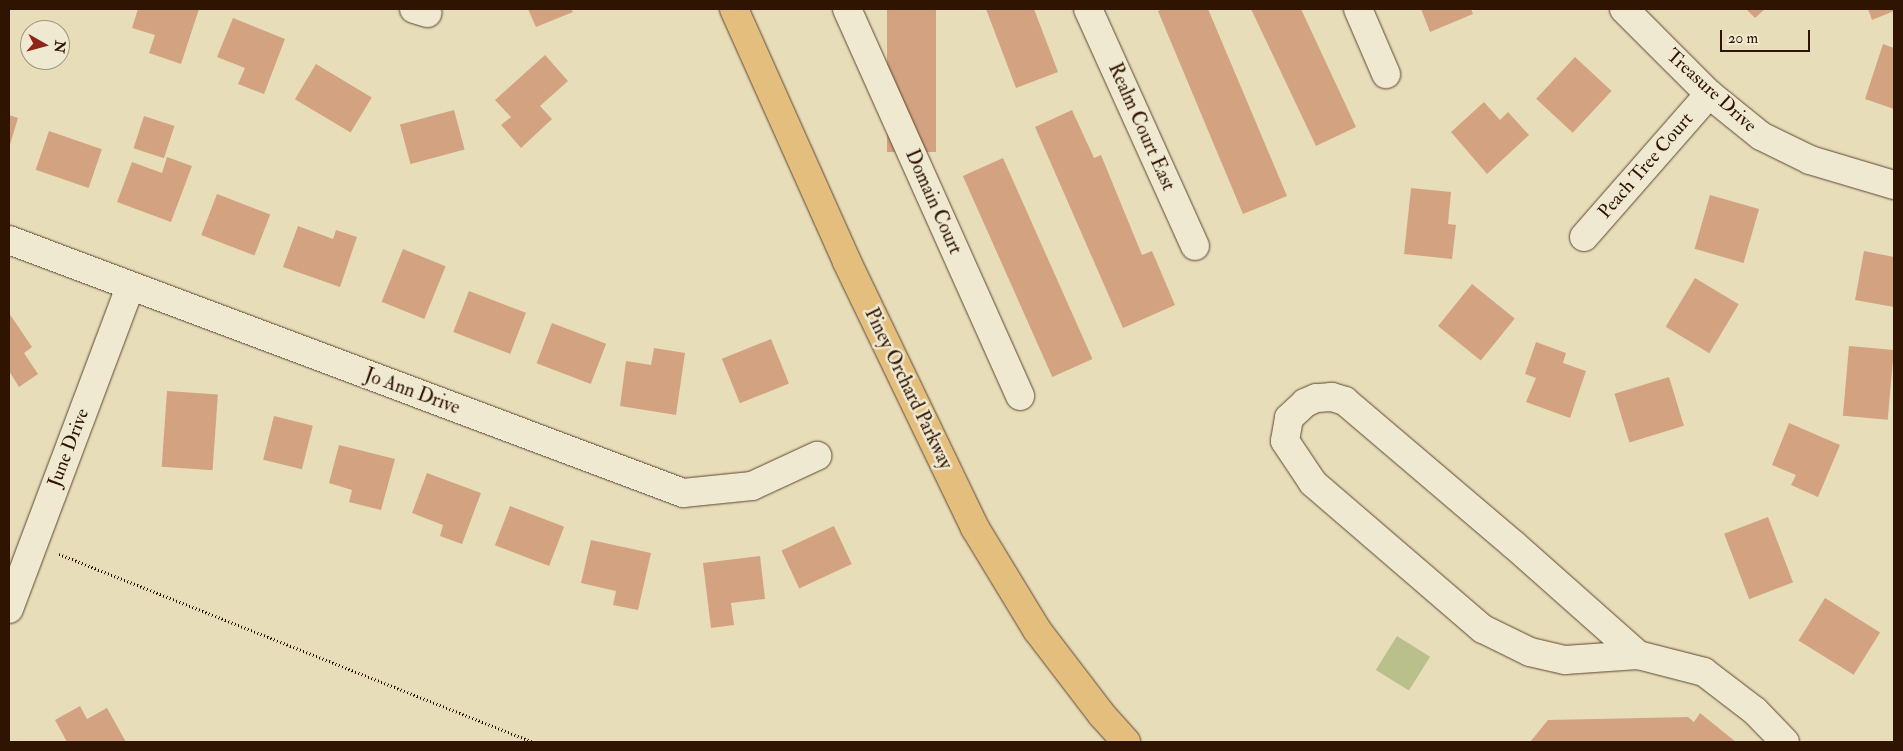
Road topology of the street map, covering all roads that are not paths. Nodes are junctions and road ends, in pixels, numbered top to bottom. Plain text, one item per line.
1 (734, 9) edge
2 (847, 9) edge
3 (1088, 9) edge
4 (1358, 9) edge
5 (1624, 9) edge
6 (1386, 74) dead end
7 (1709, 94) junction
8 (1894, 186) edge
9 (1584, 238) dead end
10 (9, 240) edge
11 (1195, 246) dead end
12 (130, 287) junction
13 (1020, 396) dead end
14 (817, 456) dead end
15 (9, 610) edge
16 (1638, 655) junction
17 (1126, 742) edge
18 (1786, 742) edge

1 - 17 main road, Piney Orchard Parkway
2 - 13 street, Domain Court
3 - 11 street, Realm Court East
4 - 6 street
5 - 7 street, Treasure Drive
7 - 8 street, Treasure Drive
7 - 9 street, Peach Tree Court
10 - 12 street, Jo Ann Drive
12 - 14 street, Jo Ann Drive
12 - 15 street, June Drive
16 - 16 street
16 - 18 street

